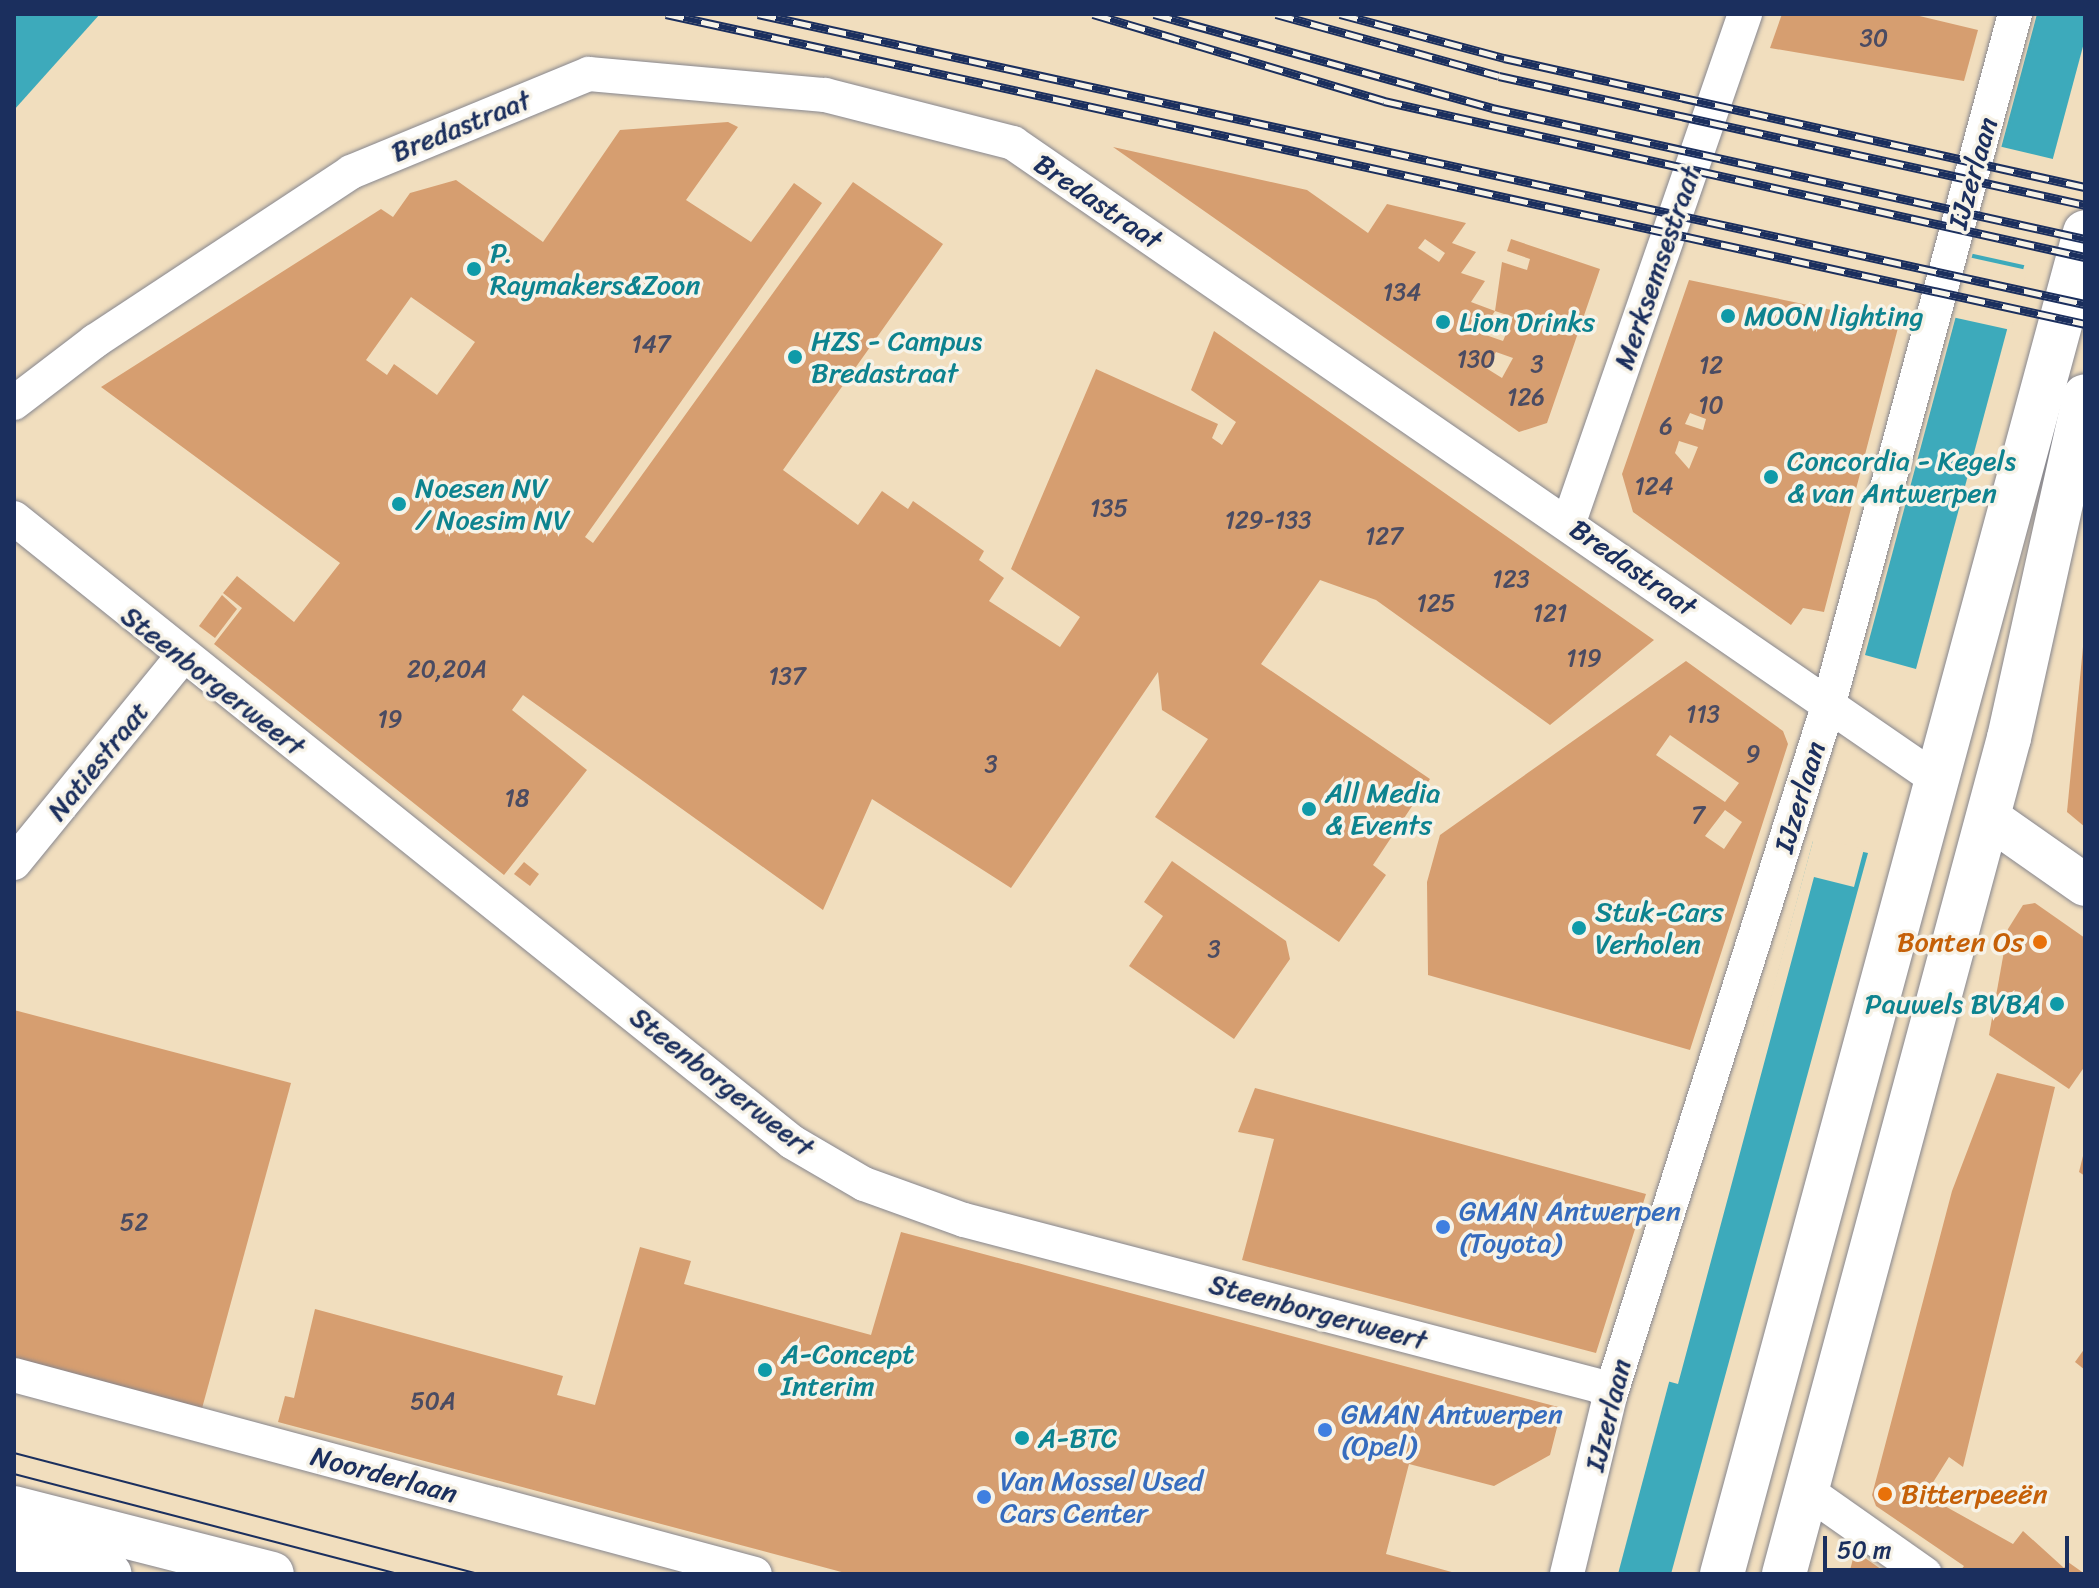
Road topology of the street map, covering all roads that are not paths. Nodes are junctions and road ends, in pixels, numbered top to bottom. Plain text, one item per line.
1 (1745, 14) edge
2 (2015, 14) edge
3 (2085, 232) edge
4 (2085, 396) edge
5 (14, 403) edge
6 (14, 518) edge
7 (1569, 522) junction
8 (181, 658) junction
9 (1829, 703) junction
10 (1936, 779) junction
11 (1988, 817) junction
12 (14, 863) edge
13 (2085, 885) edge
14 (14, 1375) edge
15 (1610, 1396) junction
16 (1822, 1502) junction
17 (14, 1508) edge
18 (14, 1548) edge
19 (110, 1574) edge
20 (272, 1574) edge
21 (755, 1574) edge
22 (1567, 1574) edge
23 (1722, 1574) edge
24 (1784, 1574) edge
25 (1925, 1574) edge

1 - 7 street, Merksemsestraat
2 - 9 street, IJzerlaan
3 - 10 main road
4 - 11 main road
5 - 7 street, Bredastraat
6 - 8 street, Steenborgerweert
7 - 9 street, Bredastraat
8 - 12 street, Natiestraat
8 - 15 street, Steenborgerweert
9 - 10 street, Bredastraat
9 - 15 street, IJzerlaan
10 - 11 main road, Bredastraat
10 - 23 main road
11 - 13 street, Bredastraat
11 - 16 main road
14 - 21 street, Noorderlaan
15 - 22 street, IJzerlaan
16 - 24 main road
16 - 25 street
17 - 20 main road
18 - 19 main road

